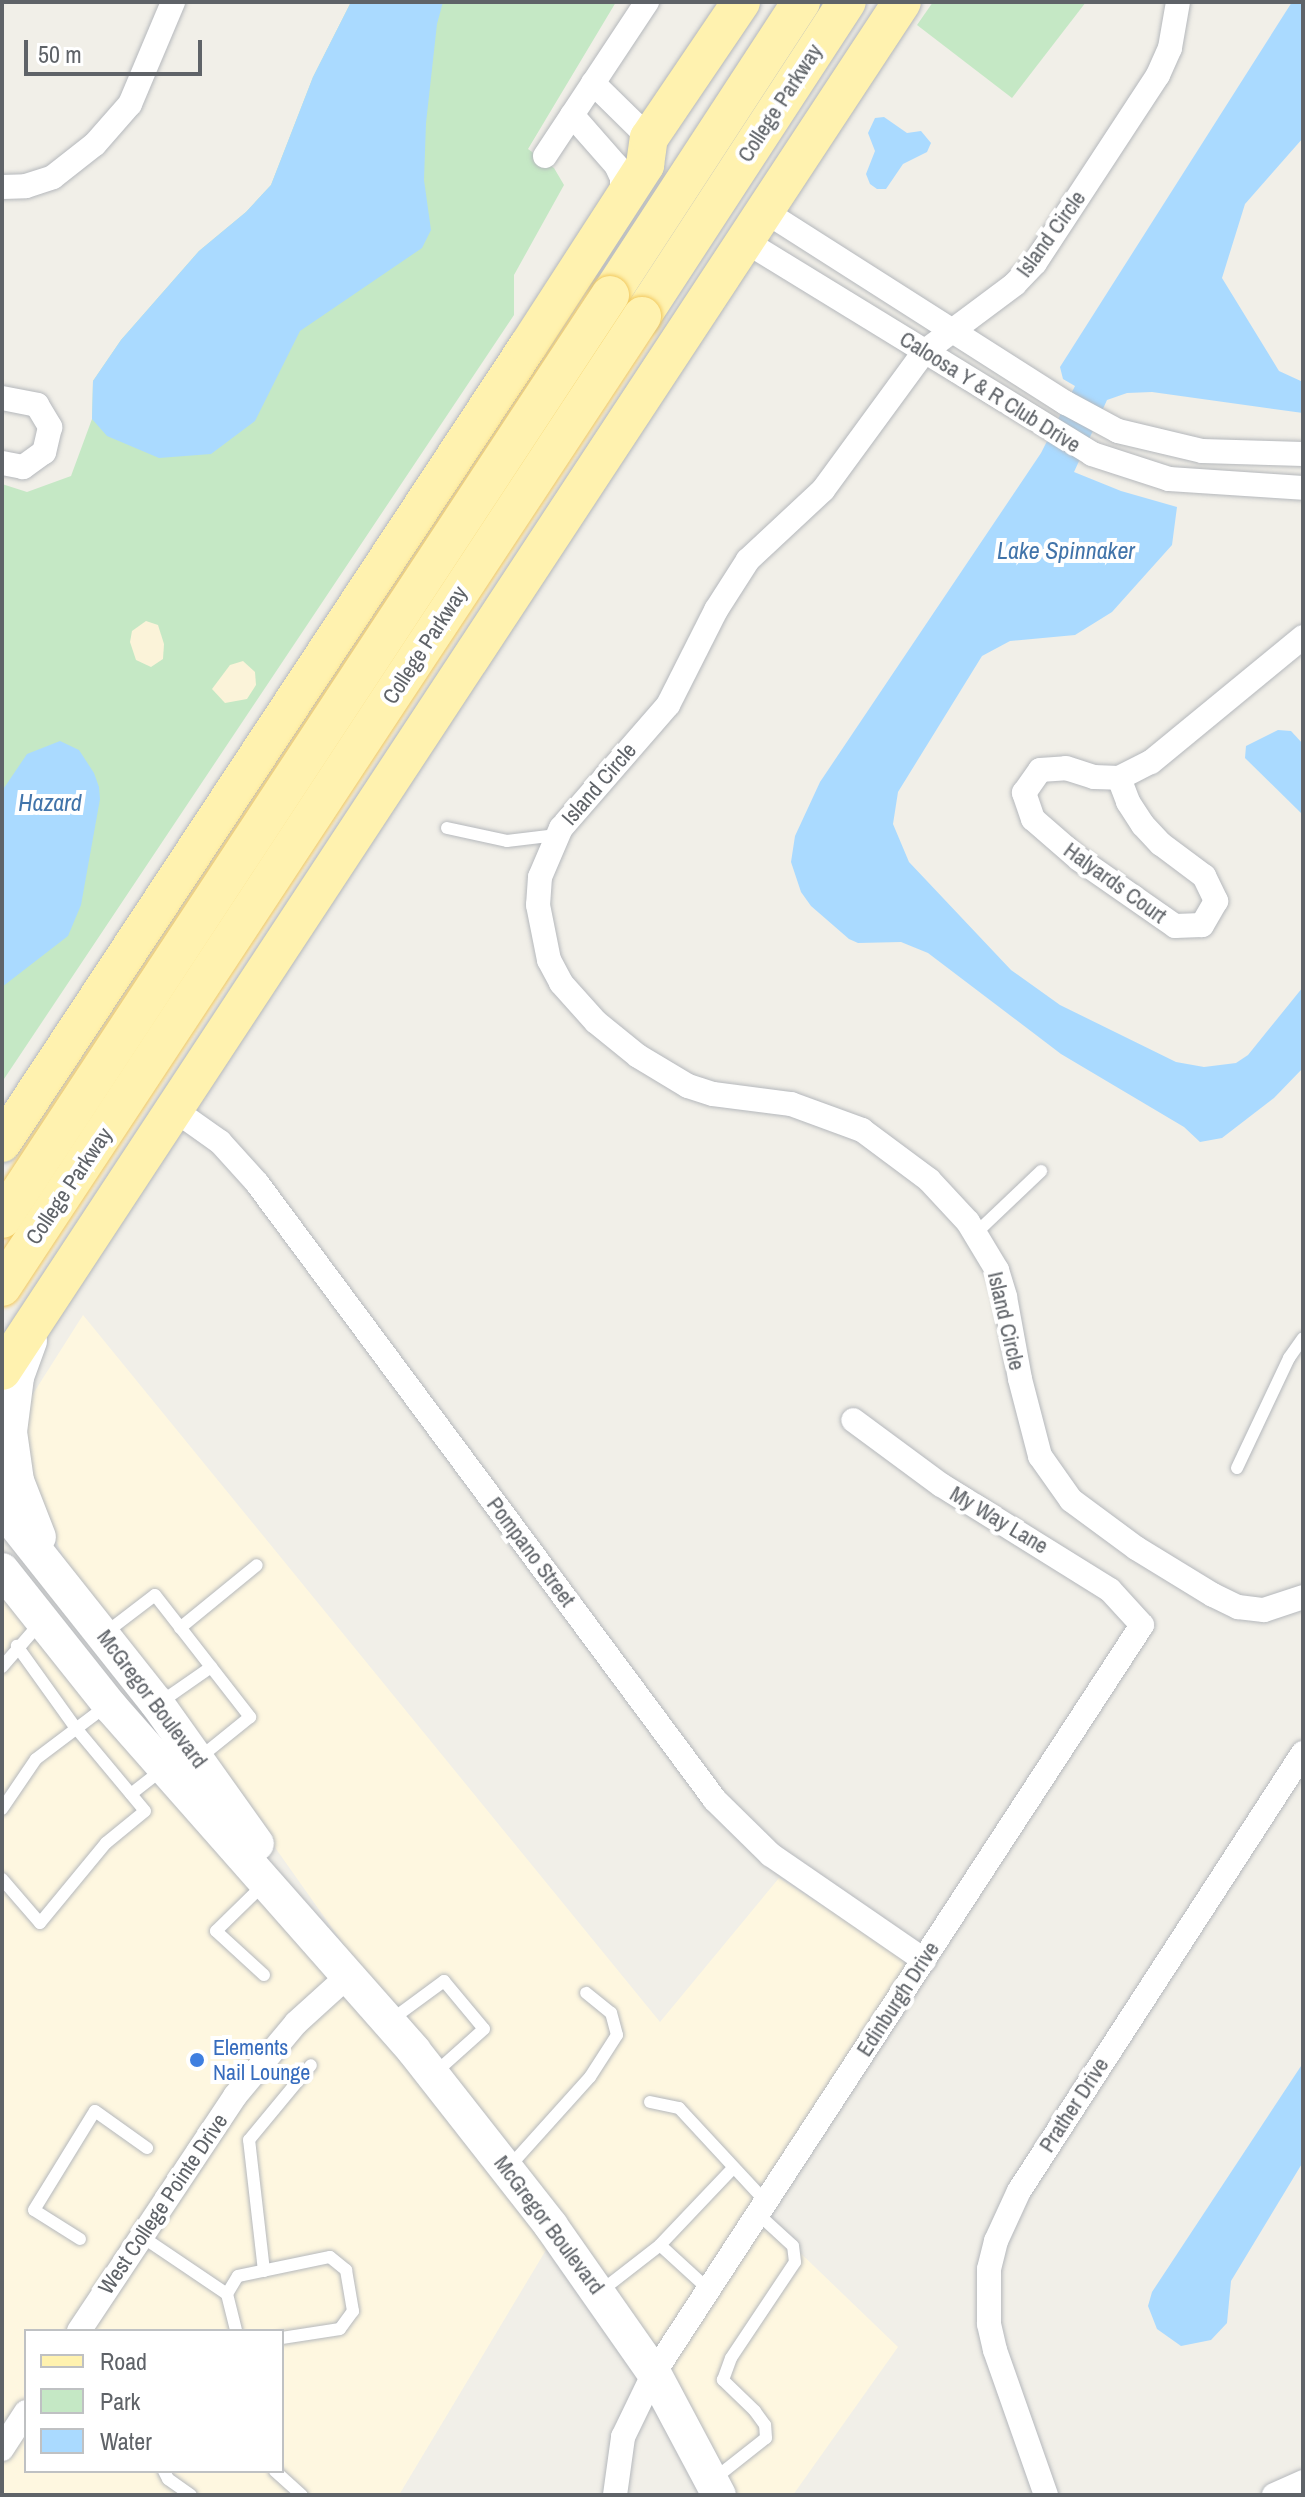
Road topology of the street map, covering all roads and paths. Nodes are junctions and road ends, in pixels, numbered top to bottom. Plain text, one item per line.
1 (173, 2) edge
2 (647, 2) edge
3 (741, 2) edge
4 (801, 2) edge
5 (847, 2) edge
6 (902, 2) edge
7 (1178, 2) edge
8 (593, 83) junction
9 (572, 115) junction
10 (649, 138) junction
11 (545, 156) dead end
12 (2, 187) edge
13 (622, 201) junction
14 (755, 227) junction
15 (953, 331) junction
16 (924, 352) junction
17 (2, 398) edge
18 (1303, 454) edge
19 (2, 463) edge
20 (1303, 488) edge
21 (1303, 637) edge
22 (294, 702) junction
23 (294, 760) junction
24 (395, 769) junction
25 (1119, 778) junction
26 (238, 787) junction
27 (340, 792) junction
28 (447, 828) dead end
29 (557, 835) junction
30 (337, 858) junction
31 (172, 1108) junction
32 (2, 1143) edge
33 (1041, 1171) dead end
34 (2, 1219) edge
35 (976, 1233) junction
36 (2, 1287) edge
37 (54, 1288) junction
38 (2, 1303) edge
39 (1303, 1338) edge
40 (8, 1359) edge
41 (853, 1420) dead end
42 (1237, 1468) dead end
43 (2, 1508) edge
44 (257, 1565) dead end
45 (2, 1570) edge
46 (60, 1580) junction
47 (1303, 1597) edge
48 (42, 1621) junction
49 (1142, 1625) joint
50 (180, 1628) junction
51 (103, 1635) junction
52 (17, 1646) junction
53 (2, 1667) edge
54 (211, 1667) junction
55 (109, 1704) junction
56 (158, 1705) junction
57 (75, 1727) junction
58 (1303, 1753) edge
59 (198, 1759) junction
60 (165, 1768) junction
61 (131, 1794) junction
62 (2, 1809) edge
63 (2, 1879) edge
64 (266, 1882) junction
65 (924, 1960) junction
66 (264, 1975) dead end
67 (349, 1975) junction
68 (586, 1993) dead end
69 (389, 2022) junction
70 (311, 2065) dead end
71 (433, 2075) junction
72 (650, 2102) dead end
73 (147, 2148) dead end
74 (732, 2169) junction
75 (507, 2170) junction
76 (761, 2207) junction
77 (144, 2238) junction
78 (80, 2239) dead end
79 (660, 2245) junction
80 (264, 2271) junction
81 (708, 2289) junction
82 (600, 2292) junction
83 (227, 2294) junction
84 (80, 2329) edge
85 (236, 2329) edge
86 (284, 2338) edge
87 (654, 2373) junction
88 (24, 2415) edge
89 (2, 2449) edge
90 (165, 2473) edge
91 (277, 2473) edge
92 (1303, 2482) edge
93 (716, 2488) edge
94 (191, 2495) edge
95 (302, 2495) edge
96 (615, 2495) edge
97 (1046, 2495) edge
98 (1274, 2495) edge

1 - 12 street
2 - 8 street
3 - 10 main road
4 - 34 main road, College Parkway, bridge
5 - 36 main road, College Parkway, bridge
6 - 14 main road
7 - 15 street, Island Circle
8 - 9 street
8 - 10 street
9 - 11 street
9 - 13 street
10 - 13 main road
13 - 22 main road
14 - 15 street, Caloosa Y & R Club Drive
14 - 16 street, Caloosa Y & R Club Drive
14 - 24 main road
15 - 16 street, Island Circle
15 - 18 street, Caloosa Y & R Club Drive
16 - 20 street, Caloosa Y & R Club Drive
16 - 29 street, Island Circle
17 - 19 street
21 - 25 street
22 - 23 main road
22 - 26 main road
23 - 26 main road
23 - 27 main road
24 - 27 main road
24 - 30 main road
25 - 25 street, Halyards Court
26 - 32 main road
27 - 30 main road
28 - 29 lane
29 - 35 street, Island Circle
30 - 31 main road
31 - 37 main road
31 - 65 street, Pompano Street
33 - 35 lane
35 - 47 street, Island Circle
37 - 38 main road
37 - 40 main road
37 - 46 main road
39 - 42 lane
41 - 49 street, My Way Lane
43 - 46 main road, McGregor Boulevard
44 - 50 lane
45 - 48 main road, McGregor Boulevard
46 - 51 main road, McGregor Boulevard
48 - 52 lane
48 - 55 main road, McGregor Boulevard
49 - 65 street, Edinburgh Drive
50 - 51 lane
50 - 54 lane
51 - 56 main road, McGregor Boulevard
52 - 53 lane
52 - 57 lane
54 - 56 lane
54 - 59 lane
55 - 57 lane
55 - 60 main road, McGregor Boulevard
56 - 59 main road, McGregor Boulevard
57 - 61 lane
57 - 62 lane
58 - 97 street, Prather Drive
59 - 67 main road, McGregor Boulevard
60 - 61 lane
60 - 64 main road, McGregor Boulevard
61 - 63 lane
64 - 66 lane
64 - 67 main road, McGregor Boulevard
65 - 76 street, Edinburgh Drive
67 - 69 main road, McGregor Boulevard
67 - 77 street, West College Pointe Drive
68 - 75 lane
69 - 71 main road, McGregor Boulevard
69 - 71 lane
70 - 80 lane
71 - 75 main road, McGregor Boulevard
72 - 74 lane
73 - 78 lane
74 - 76 lane
74 - 79 lane
75 - 82 main road, McGregor Boulevard
76 - 81 street, Edinburgh Drive
76 - 93 lane
77 - 83 lane
77 - 84 street, West College Pointe Drive
79 - 81 lane
79 - 82 lane
80 - 83 lane
80 - 86 lane
81 - 87 street, Edinburgh Drive
82 - 87 main road, McGregor Boulevard
83 - 85 lane
87 - 93 main road, McGregor Boulevard
87 - 96 street, Edinburgh Drive
88 - 89 street
90 - 94 lane
91 - 95 lane
92 - 98 street

